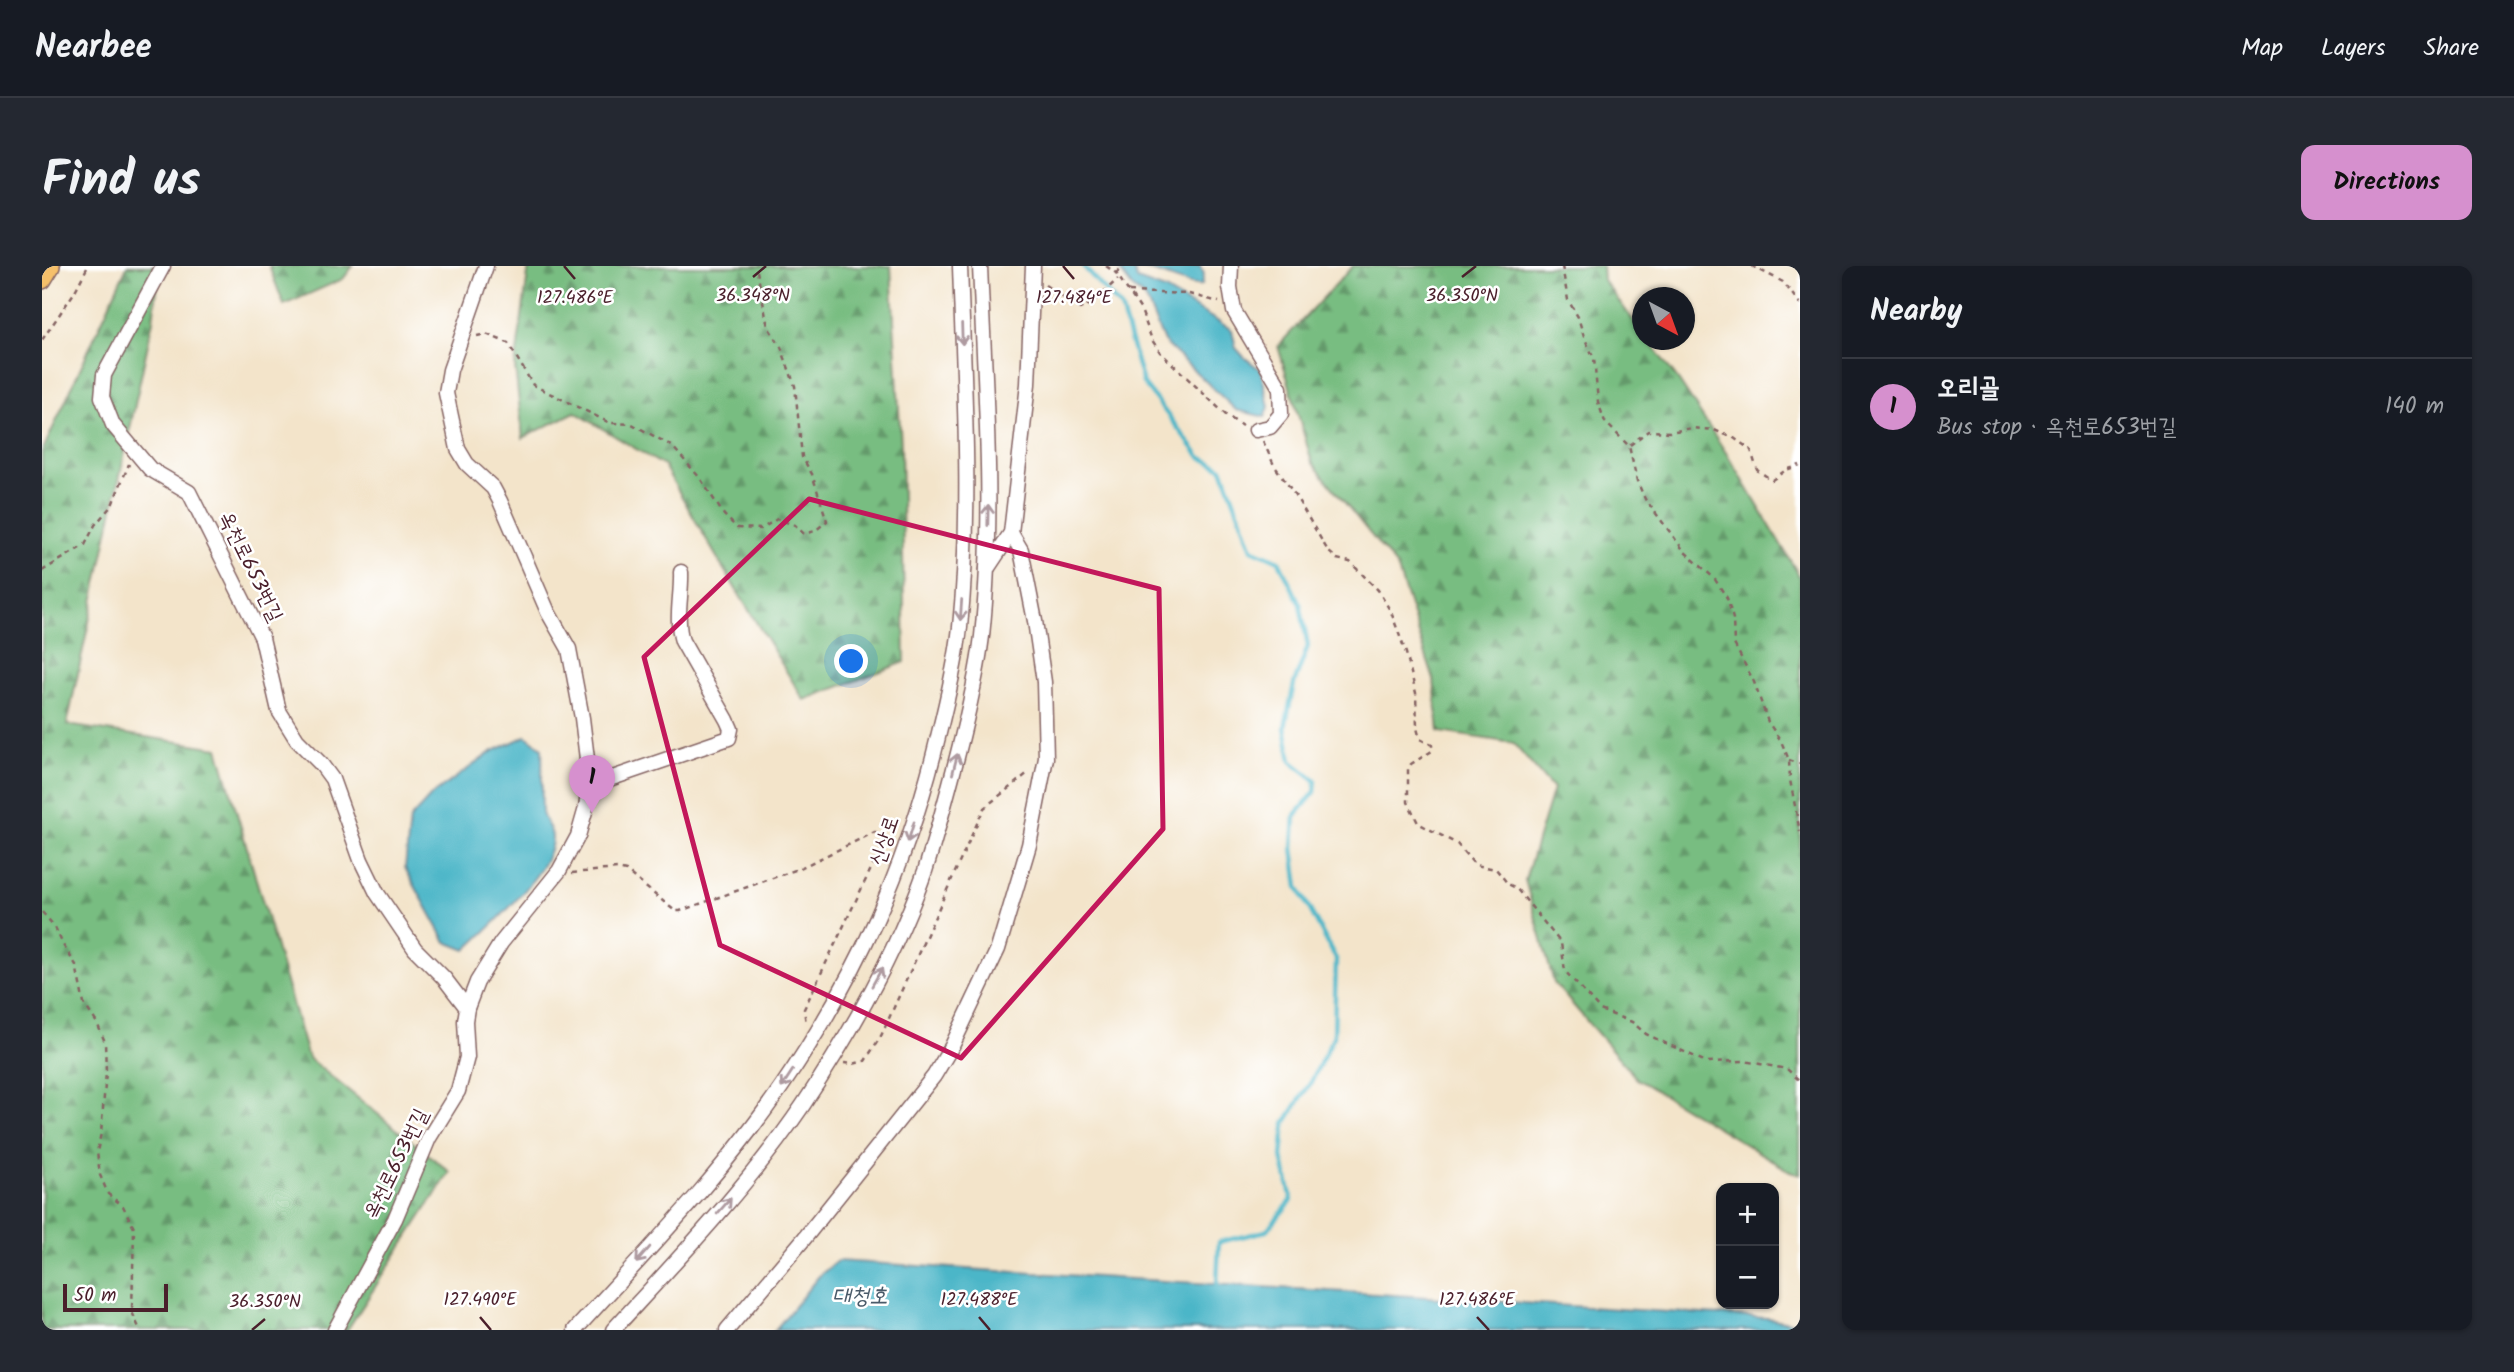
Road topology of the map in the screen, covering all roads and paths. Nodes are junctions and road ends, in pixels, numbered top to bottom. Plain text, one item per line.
1 (50, 266) edge
2 (88, 266) edge
3 (163, 266) edge
4 (486, 266) edge
5 (756, 266) edge
6 (960, 266) edge
7 (980, 266) edge
8 (1033, 266) edge
9 (1106, 266) edge
10 (1124, 266) edge
11 (1231, 266) edge
12 (1562, 266) edge
13 (1752, 266) edge
14 (1116, 273) junction
15 (42, 279) edge
16 (1118, 279) junction
17 (1043, 284) dead end
18 (1129, 292) junction
19 (1233, 303) junction
20 (1800, 304) edge
21 (42, 340) edge
22 (460, 342) junction
23 (1256, 430) junction
24 (1629, 446) junction
25 (134, 452) junction
26 (1800, 465) edge
27 (1011, 533) junction
28 (42, 570) edge
29 (986, 570) junction
30 (681, 572) dead end
31 (1789, 760) junction
32 (1800, 764) edge
33 (1033, 769) dead end
34 (589, 786) junction
35 (1800, 832) edge
36 (574, 873) dead end
37 (42, 912) edge
38 (467, 1008) junction
39 (807, 1029) dead end
40 (839, 1060) dead end
41 (1800, 1081) edge
42 (140, 1330) edge
43 (335, 1330) edge
44 (575, 1330) edge
45 (613, 1330) edge
46 (727, 1330) edge

1 - 15 highway
2 - 21 path
3 - 25 street, 옥천로653번길
4 - 22 street, 옥천로653번길
5 - 22 path
6 -> 44 street, 신상로
29 -> 7 street
8 - 27 street
9 - 14 path
10 - 14 path
11 - 19 street
12 - 24 path
13 - 20 path
14 - 16 path
16 - 17 path
16 - 18 path
18 - 19 path
18 - 23 path
19 - 23 street
22 - 34 street, 옥천로653번길
23 - 41 path
24 - 26 path
24 - 31 path
25 - 28 path
25 - 38 street, 옥천로653번길
27 - 29 street
27 - 46 street
45 -> 29 street
30 - 34 street
31 - 32 path
31 - 35 path
33 - 40 path
34 - 38 street, 옥천로653번길
36 - 39 path
37 - 42 path
38 - 43 street, 옥천로653번길

